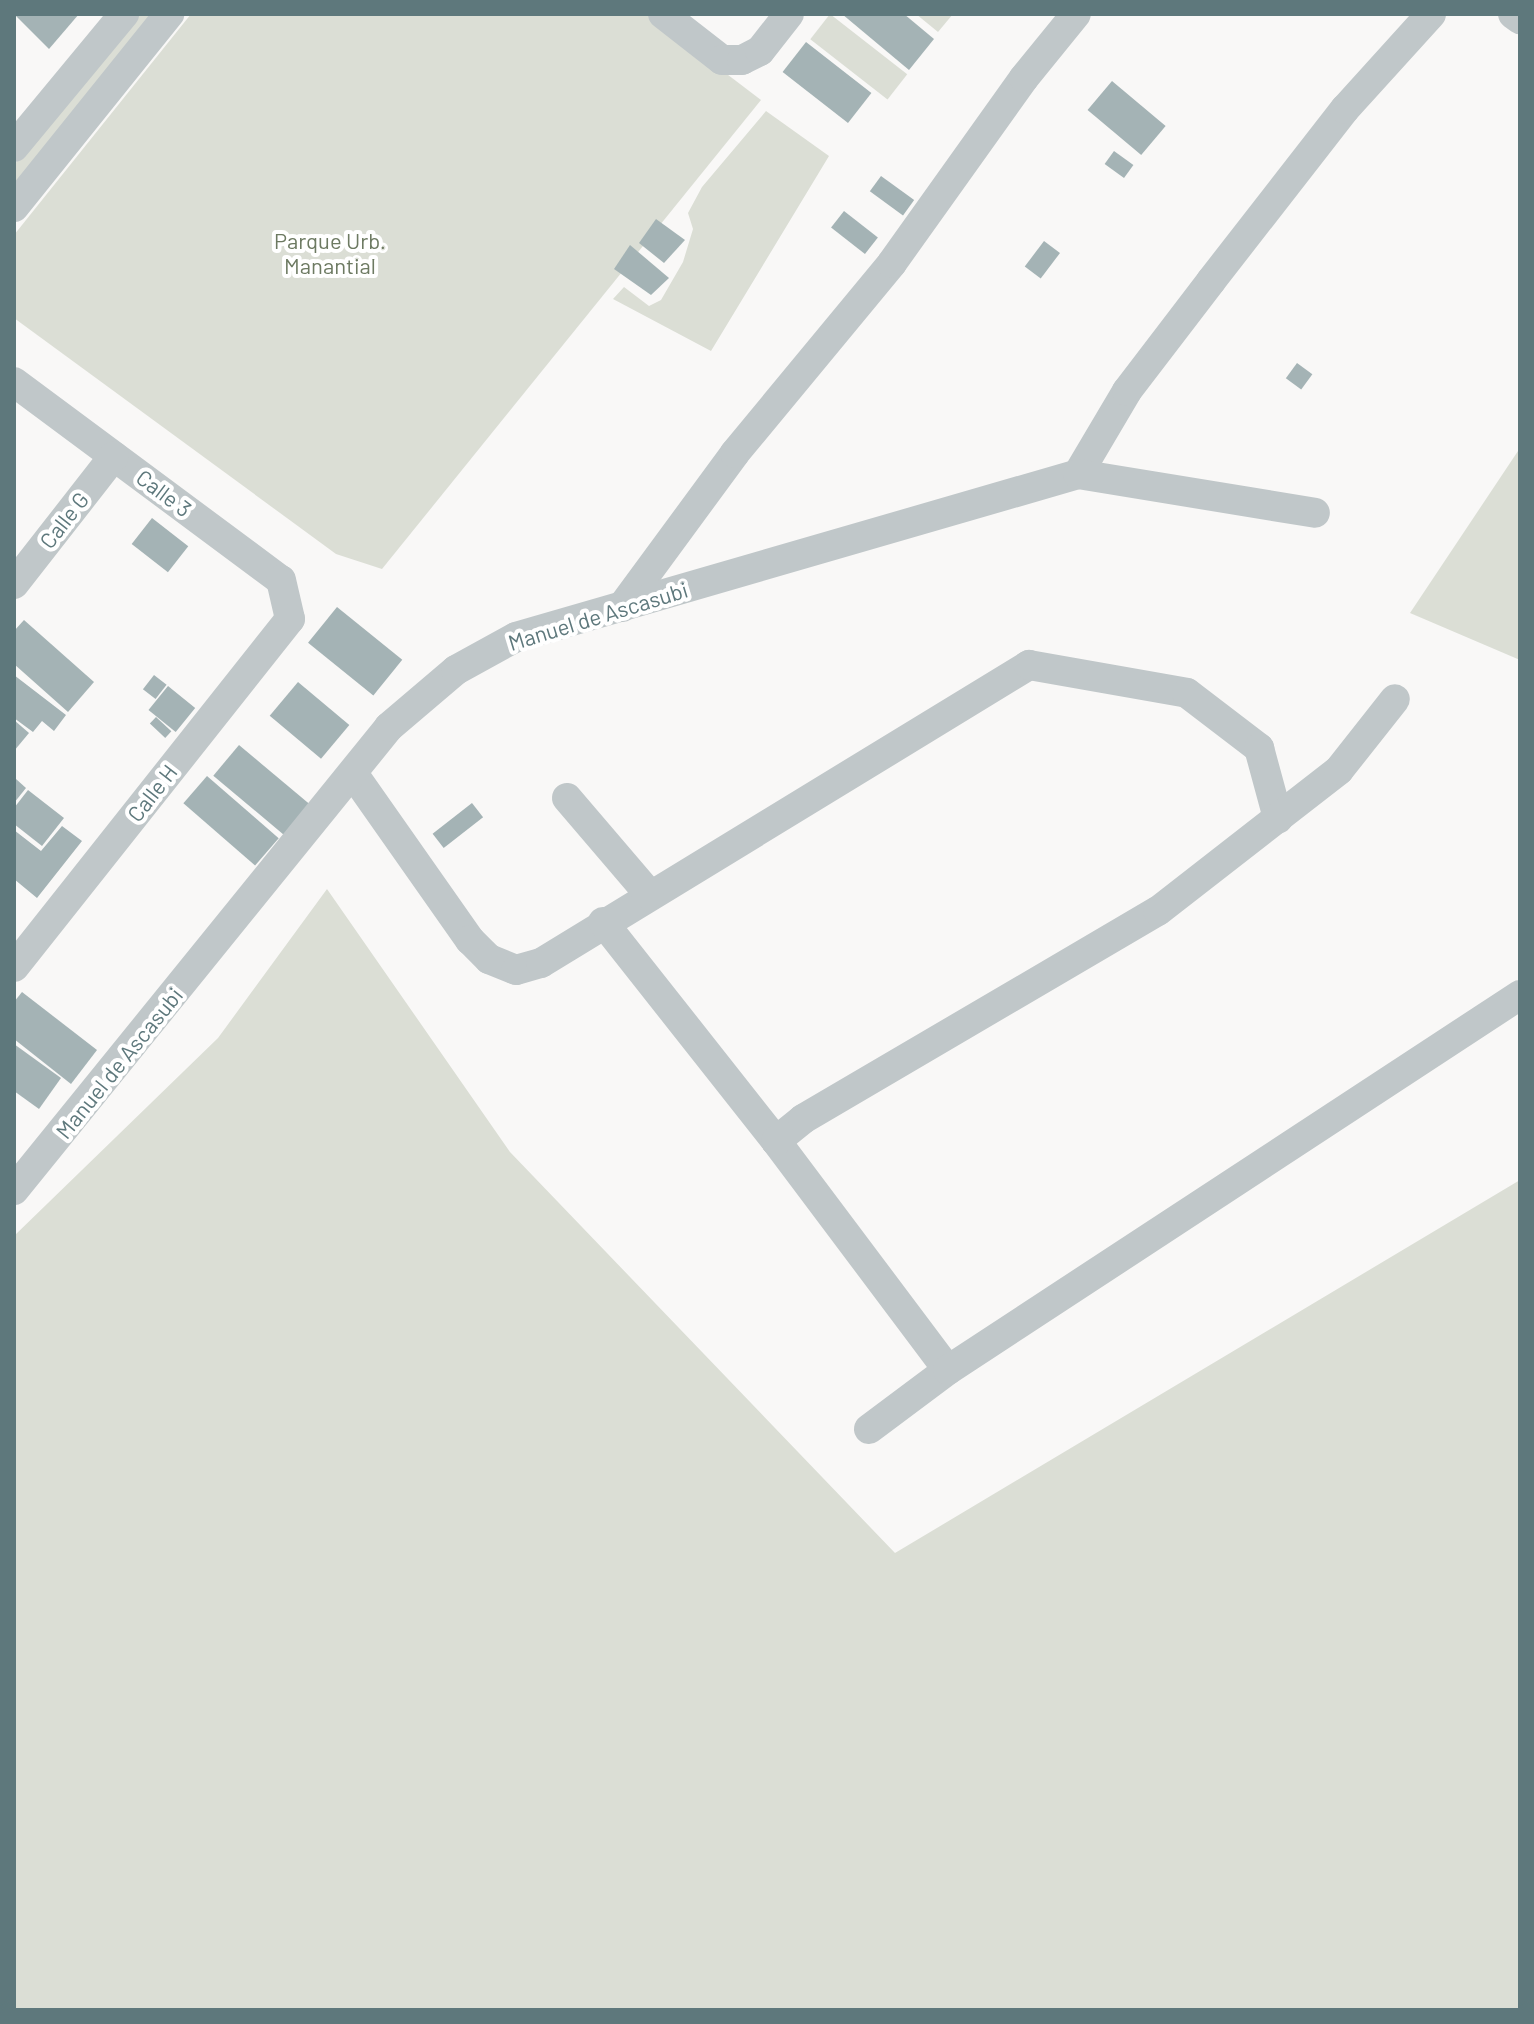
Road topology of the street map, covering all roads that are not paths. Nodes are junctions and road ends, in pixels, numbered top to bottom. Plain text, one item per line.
1 (124, 14) edge
2 (169, 14) edge
3 (663, 14) edge
4 (789, 14) edge
5 (1076, 14) edge
6 (1431, 14) edge
7 (1513, 14) edge
8 (1520, 19) edge
9 (14, 147) edge
10 (14, 207) edge
11 (14, 382) edge
12 (114, 456) junction
13 (1078, 474) junction
14 (1315, 513) dead end
15 (14, 584) edge
16 (622, 607) junction
17 (290, 619) joint
18 (1395, 699) dead end
19 (354, 775) junction
20 (567, 798) dead end
21 (1278, 818) junction
22 (649, 894) junction
23 (603, 922) junction
24 (14, 967) edge
25 (1520, 995) edge
26 (776, 1141) junction
27 (14, 1190) edge
28 (948, 1370) junction
29 (869, 1429) dead end

1 - 9 street
2 - 10 street
3 - 4 street
5 - 16 street
6 - 13 street
7 - 8 street
11 - 12 street, Calle 3
12 - 15 street, Calle G
12 - 17 street, Calle 3
13 - 14 street, Manuel de Ascasubi
13 - 16 street, Manuel de Ascasubi
16 - 19 street, Manuel de Ascasubi
17 - 24 street, Calle H
18 - 21 street
19 - 23 street
19 - 27 street, Manuel de Ascasubi
20 - 22 street
21 - 22 street
21 - 26 street
22 - 23 street
23 - 26 street
25 - 28 street
26 - 28 street
28 - 29 street

